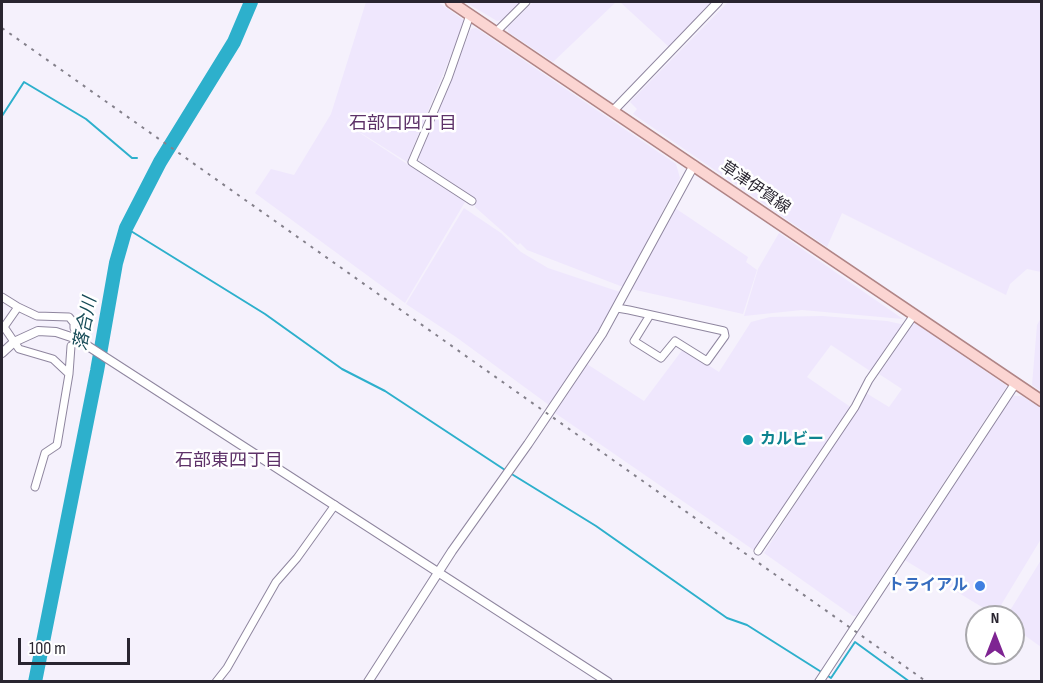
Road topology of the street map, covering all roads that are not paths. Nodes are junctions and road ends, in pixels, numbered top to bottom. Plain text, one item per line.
1 (451, 2) edge
2 (526, 2) edge
3 (717, 2) edge
4 (470, 15) junction
5 (496, 32) junction
6 (613, 111) junction
7 (694, 165) junction
8 (472, 201) dead end
9 (2, 297) edge
10 (18, 307) junction
11 (616, 308) junction
12 (650, 315) junction
13 (914, 315) junction
14 (74, 328) dead end
15 (14, 342) junction
16 (71, 346) dead end
17 (2, 354) edge
18 (69, 374) junction
19 (1015, 384) junction
20 (1041, 401) edge
21 (34, 487) dead end
22 (335, 505) junction
23 (758, 551) dead end
24 (438, 572) junction
25 (216, 681) edge
26 (369, 681) edge
27 (608, 681) edge
28 (819, 681) edge

1 - 4 main road, 草津伊賀線
2 - 5 street
3 - 6 street
4 - 5 main road, 草津伊賀線
4 - 8 street
5 - 6 main road, 草津伊賀線
6 - 7 main road, 草津伊賀線
7 - 11 street
7 - 13 main road, 草津伊賀線
9 - 10 street
10 - 14 street
10 - 15 street
11 - 12 street
11 - 24 street
12 - 12 street
13 - 19 main road, 草津伊賀線
13 - 23 street
15 - 17 street
15 - 18 street
15 - 22 street
16 - 18 street
18 - 21 street
19 - 20 main road, 草津伊賀線
19 - 28 street
22 - 24 street
22 - 25 street
24 - 26 street
24 - 27 street

